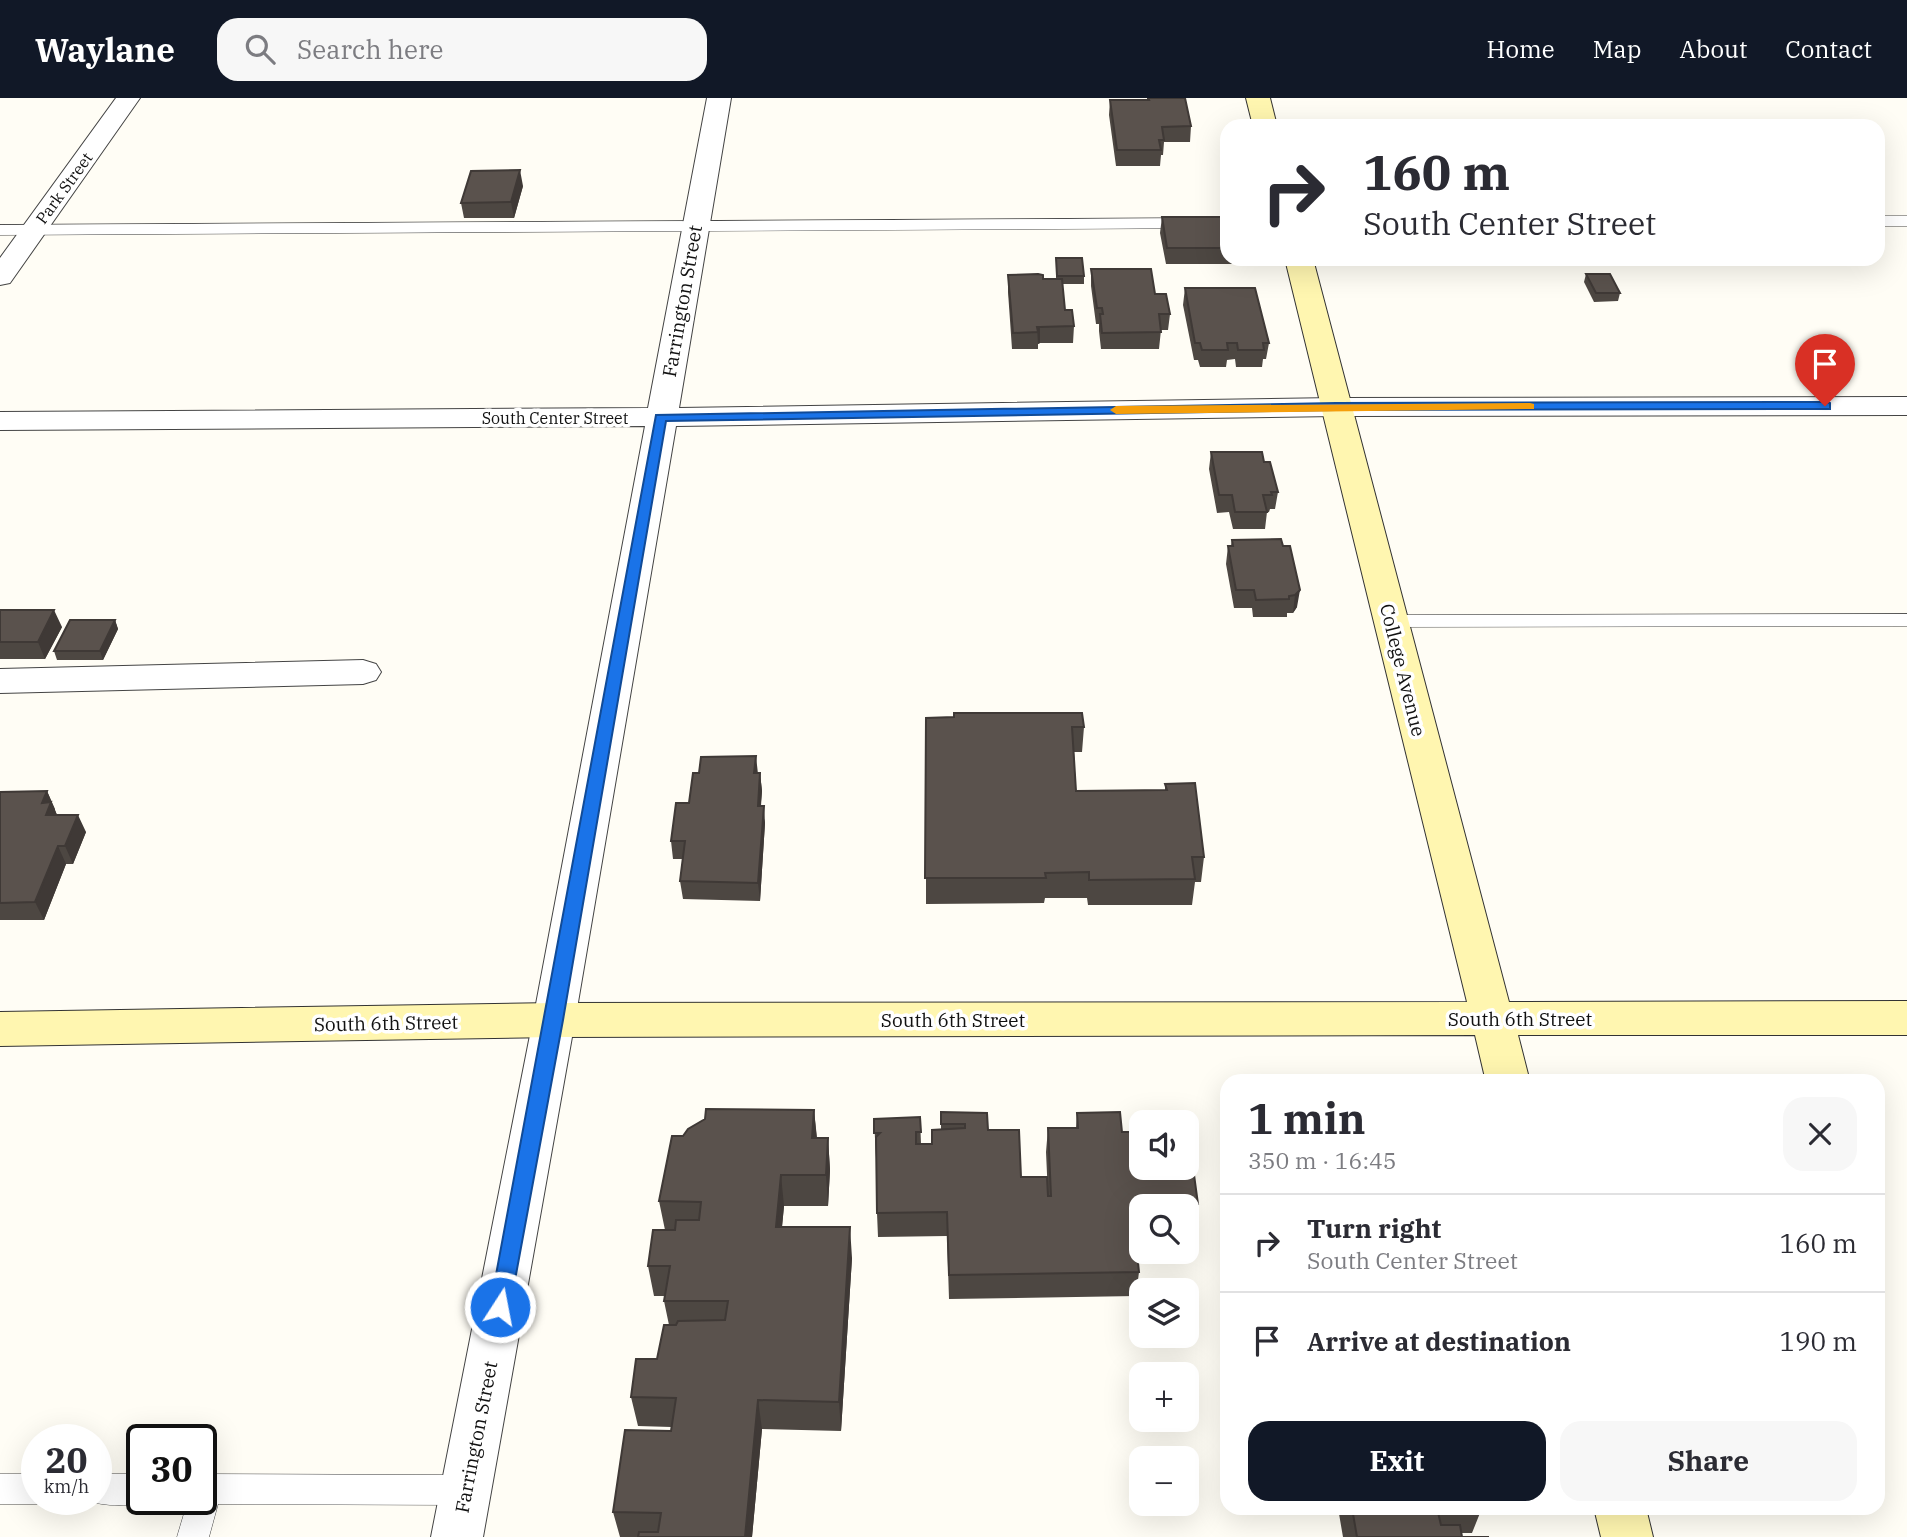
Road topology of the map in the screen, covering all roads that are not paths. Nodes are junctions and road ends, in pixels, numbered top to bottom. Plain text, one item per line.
1 (128, 98) edge
2 (719, 98) edge
3 (1258, 98) edge
4 (1263, 119) edge
5 (1885, 221) edge
6 (1907, 221) edge
7 (1220, 223) edge
8 (695, 226) junction
9 (0, 230) edge
10 (34, 230) junction
11 (1301, 266) edge
12 (0, 277) edge
13 (1907, 406) edge
14 (1336, 407) junction
15 (660, 417) junction
16 (0, 421) edge
17 (1907, 620) edge
18 (1391, 621) junction
19 (363, 672) dead end
20 (0, 681) edge
21 (1907, 1018) edge
22 (554, 1020) junction
23 (1492, 1020) junction
24 (0, 1029) edge
25 (1506, 1074) edge
26 (0, 1489) edge
27 (21, 1489) edge
28 (217, 1489) edge
29 (466, 1490) junction
30 (198, 1515) edge
31 (1622, 1515) edge
32 (193, 1537) edge
33 (457, 1537) edge
34 (1627, 1537) edge

1 - 10 street, Park Street
2 - 8 street, Farrington Street
3 - 4 street
5 - 6 lane
7 - 8 lane
8 - 10 lane
8 - 15 street, Farrington Street
9 - 10 lane
10 - 12 street, Park Street
11 - 14 street, College Avenue
13 - 14 street, South Center Street
14 - 15 street, South Center Street
14 - 18 street, College Avenue
15 - 16 street, South Center Street
15 - 22 street, Farrington Street
17 - 18 lane
18 - 23 street, College Avenue
19 - 20 street
21 - 23 street, South 6th Street
22 - 23 street, South 6th Street
22 - 24 street, South 6th Street
22 - 29 street, Farrington Street
23 - 25 street, College Avenue
26 - 27 lane
28 - 29 lane
29 - 33 street, Farrington Street
30 - 32 lane
31 - 34 street

